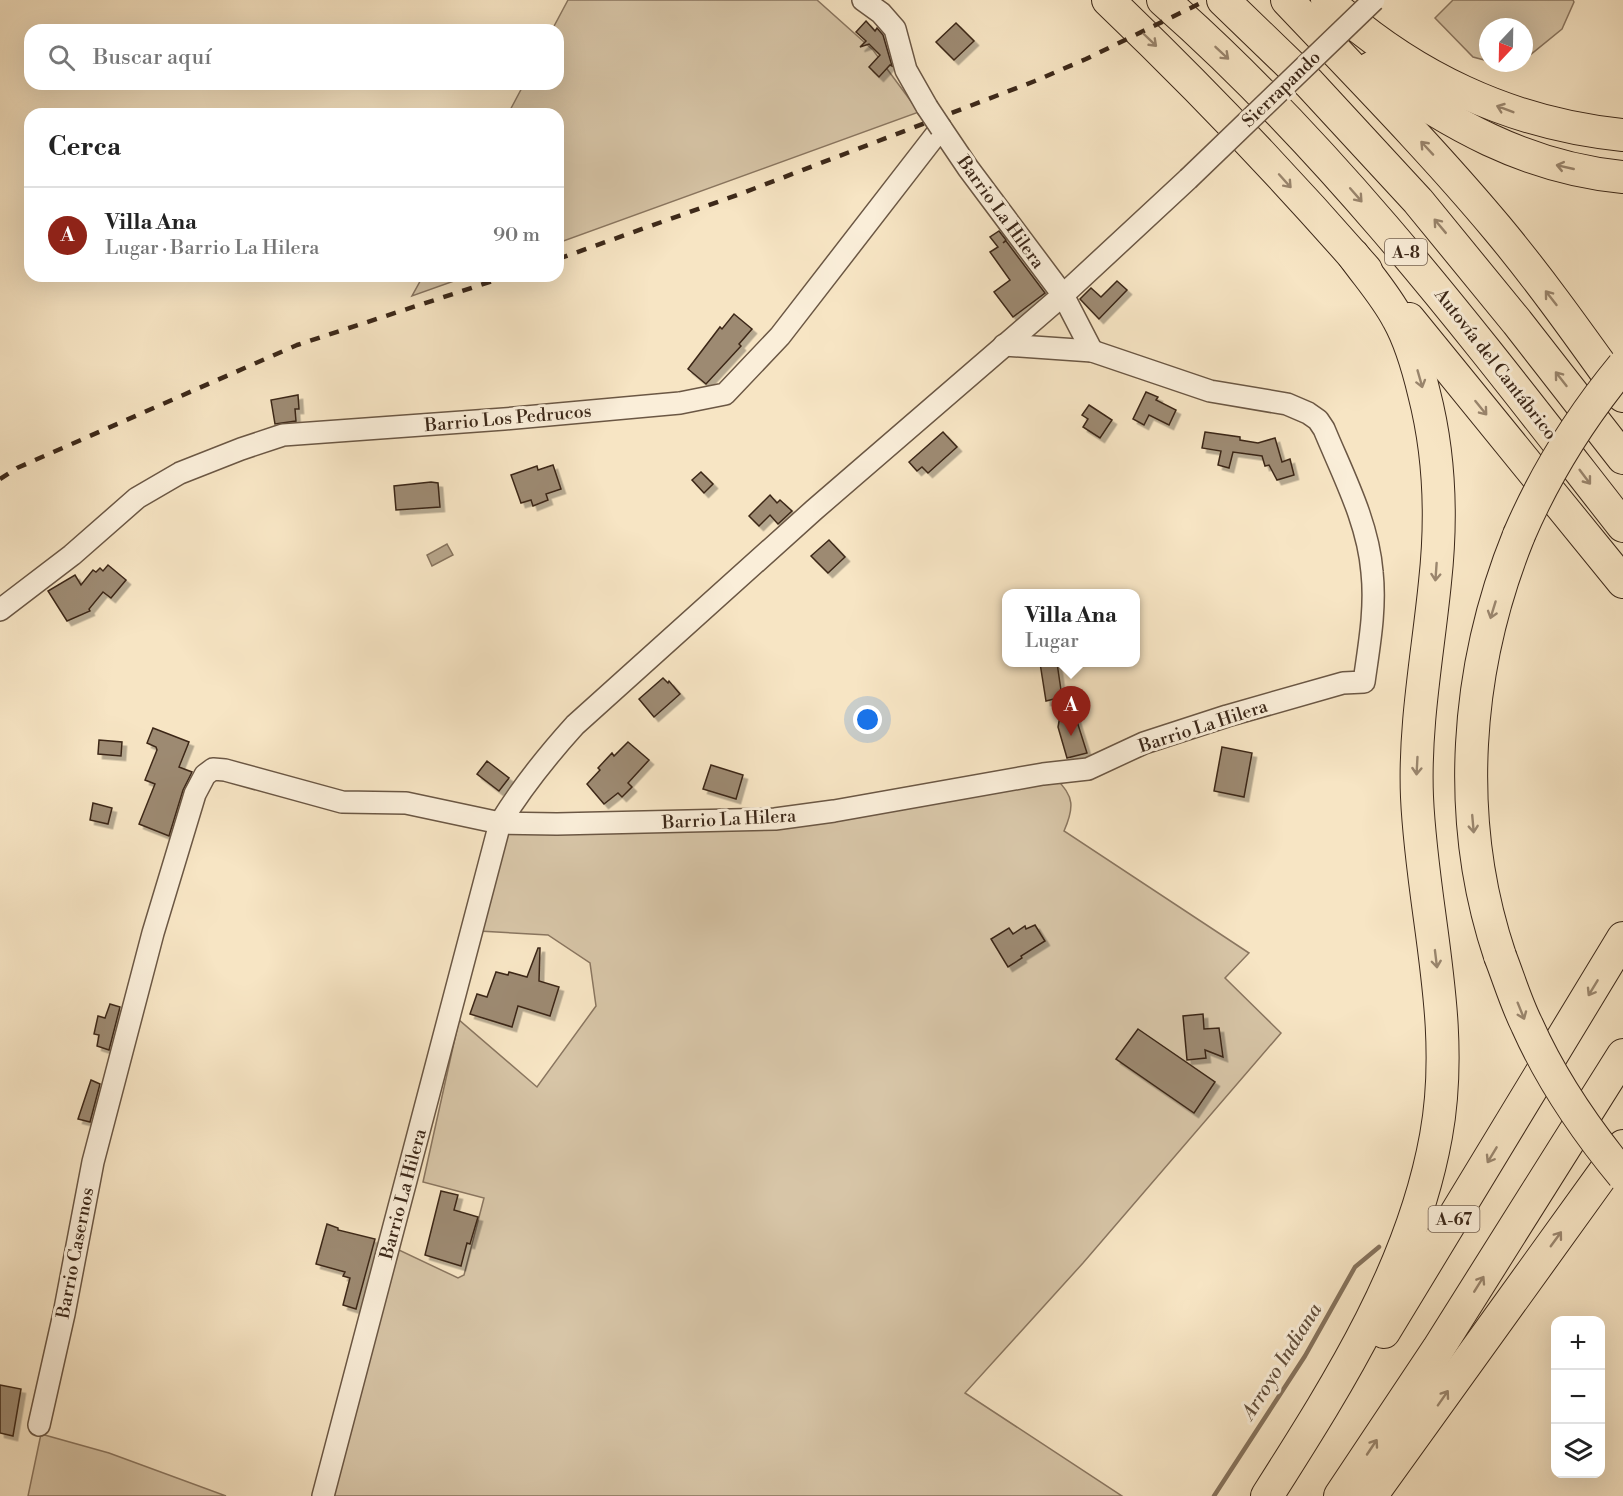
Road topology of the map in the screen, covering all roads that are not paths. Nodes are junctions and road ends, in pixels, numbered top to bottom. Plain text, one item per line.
1 (863, 0) edge
2 (1108, 0) edge
3 (1163, 0) edge
4 (1222, 0) edge
5 (1288, 0) edge
6 (1327, 0) edge
7 (1374, 0) edge
8 (941, 128) junction
9 (1623, 135) edge
10 (1623, 177) edge
11 (1188, 179) joint
12 (1353, 255) junction
13 (1063, 295) junction
14 (1004, 345) junction
15 (1092, 351) junction
16 (1623, 366) edge
17 (1623, 396) edge
18 (1623, 458) edge
19 (1623, 526) edge
20 (1623, 582) edge
21 (0, 610) edge
22 (500, 823) junction
23 (1623, 938) edge
24 (1623, 1055) edge
25 (115, 1082) joint
26 (1623, 1146) edge
27 (1623, 1175) edge
28 (39, 1425) dead end
29 (323, 1496) edge
30 (1267, 1496) edge
31 (1278, 1496) edge
32 (1340, 1496) edge
33 (1371, 1496) edge

1 - 8 street, Barrio La Hilera, bridge
2 -> 12 highway
3 -> 19 highway, Autovía del Cantábrico / A-8
18 -> 4 highway, A-8
10 -> 5 highway
17 -> 5 highway
9 -> 6 highway
7 - 11 street, Sierrapando, bridge
8 - 13 street, Barrio La Hilera
8 - 21 street, Barrio Los Pedrucos
11 - 13 street, Barrio La Hilera
12 -> 20 highway
12 -> 30 highway
13 - 14 street, Barrio La Hilera
13 - 15 street, Barrio La Hilera
14 - 15 street, Barrio La Hilera
14 - 22 street, Barrio La Hilera
15 - 22 street, Barrio La Hilera
16 -> 27 highway, bridge
22 - 25 street, Barrio La Hilera
22 - 29 street, Barrio La Hilera
23 -> 31 highway, A-67
32 -> 24 highway
25 - 28 street, Barrio Casernos
33 -> 26 highway

